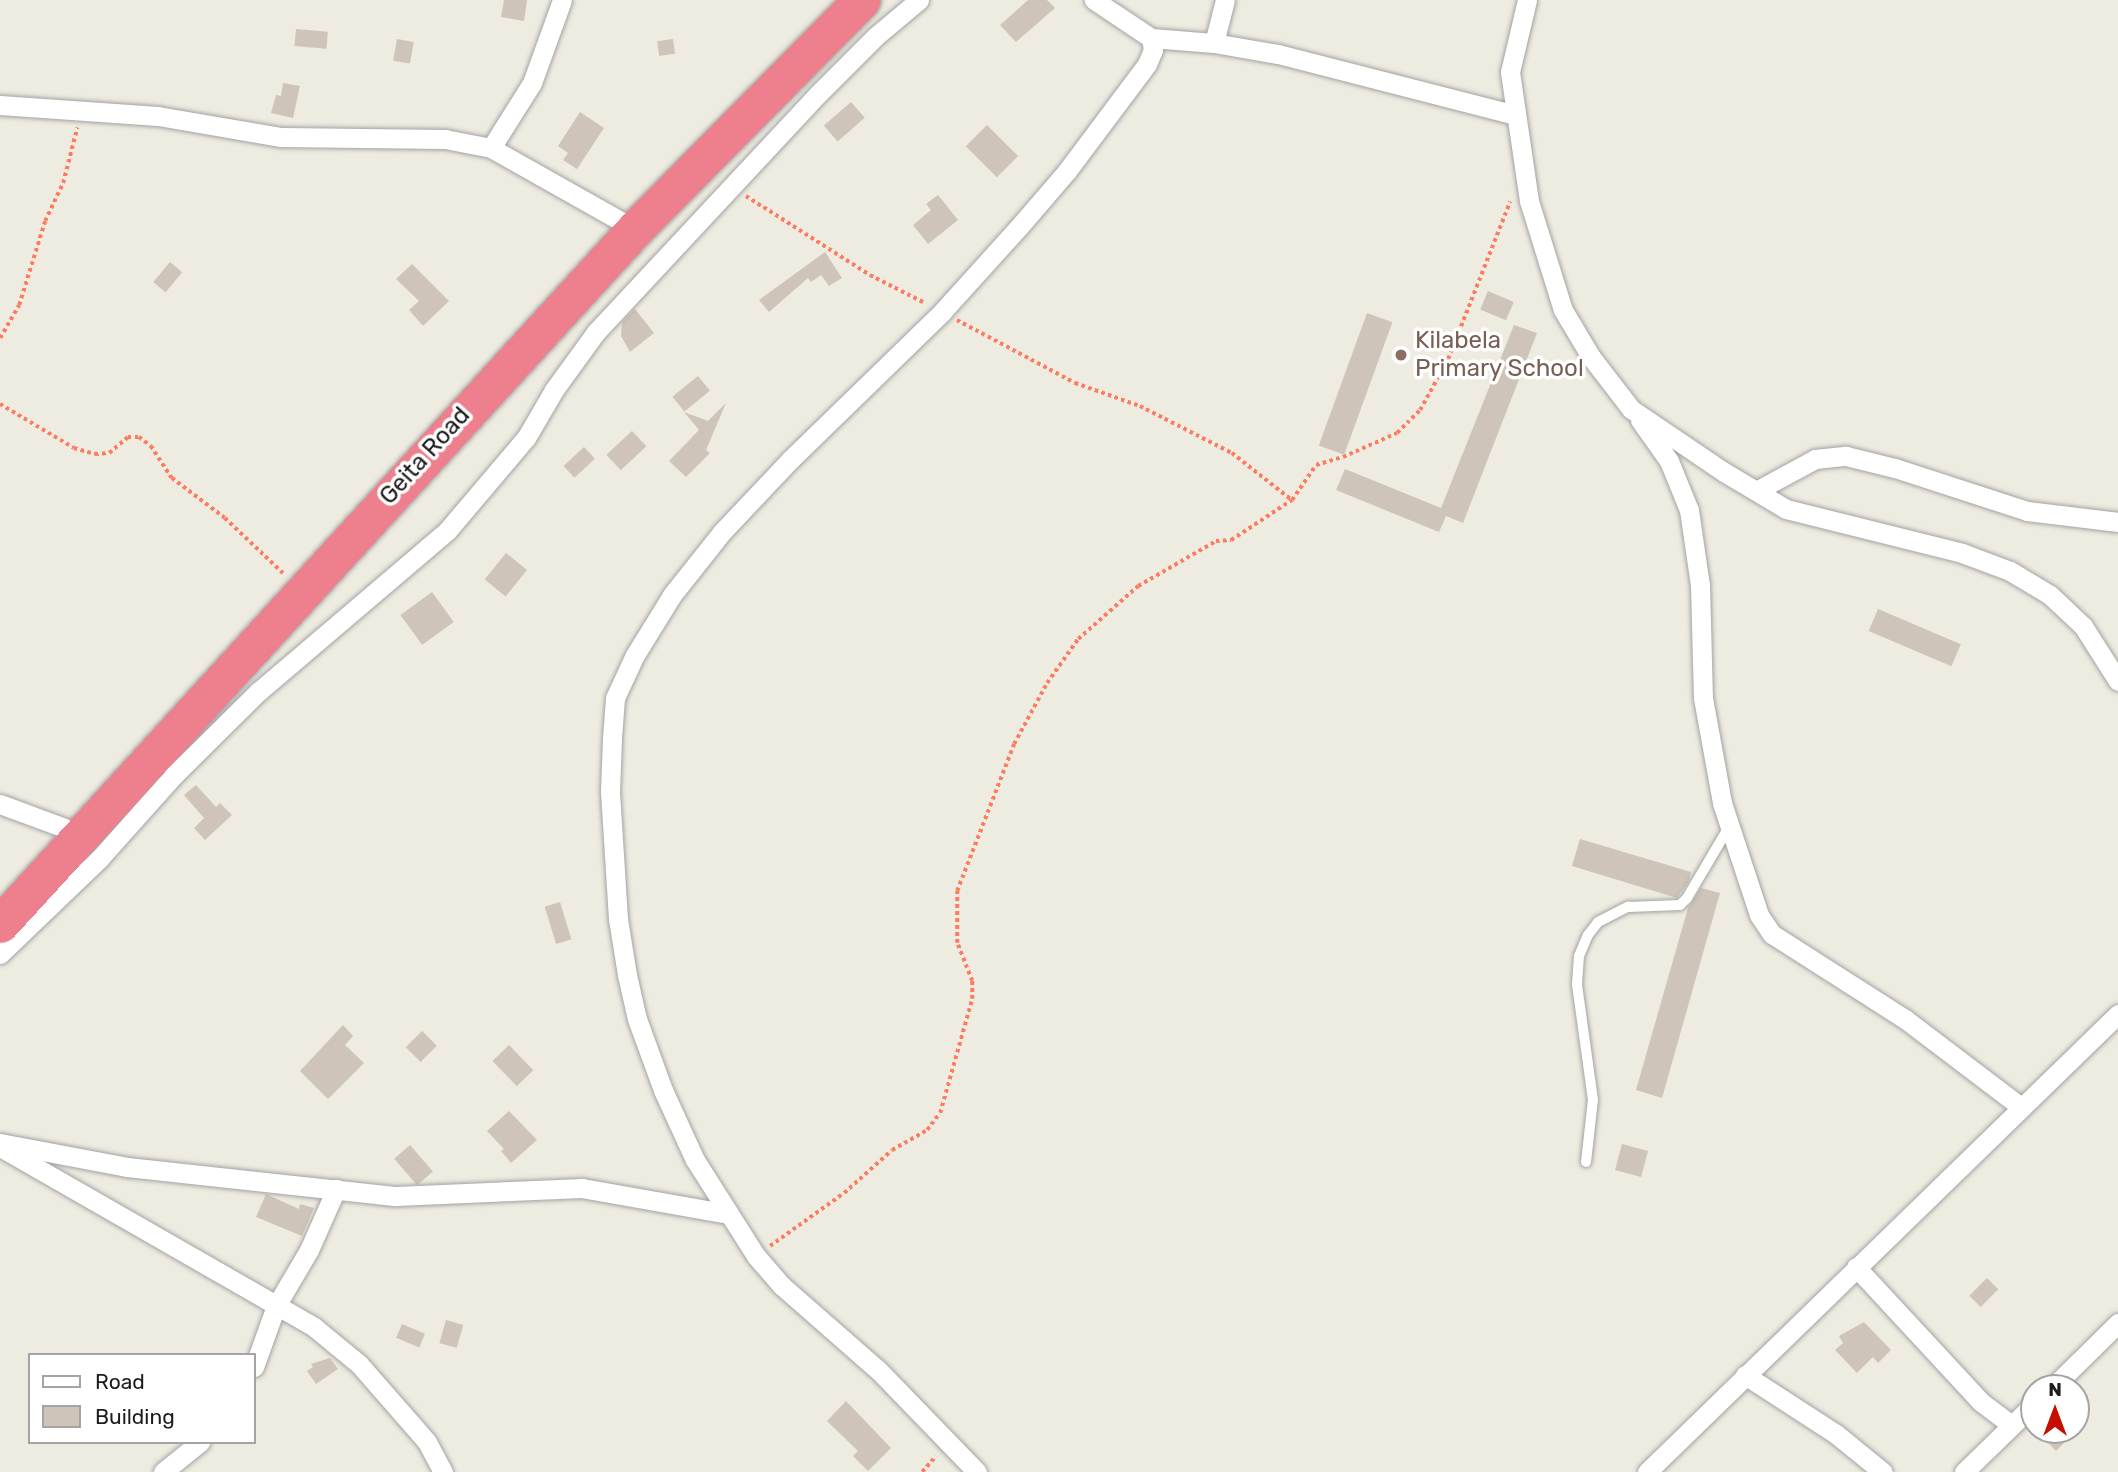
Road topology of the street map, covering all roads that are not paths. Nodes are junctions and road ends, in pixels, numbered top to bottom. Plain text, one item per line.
1 (562, 0) edge
2 (862, 0) edge
3 (919, 0) edge
4 (1094, 0) edge
5 (1225, 0) edge
6 (1527, 0) edge
7 (1151, 38) junction
8 (1214, 43) junction
9 (0, 104) edge
10 (1514, 115) junction
11 (491, 148) junction
12 (635, 229) junction
13 (1631, 409) junction
14 (1756, 491) junction
15 (2118, 522) edge
16 (2118, 681) edge
17 (0, 804) edge
18 (1729, 827) junction
19 (80, 835) junction
20 (0, 924) edge
21 (0, 954) edge
22 (2118, 1014) edge
23 (2021, 1107) junction
24 (0, 1145) edge
25 (1586, 1162) dead end
26 (336, 1189) junction
27 (729, 1214) junction
28 (1856, 1267) junction
29 (276, 1306) junction
30 (2118, 1323) edge
31 (256, 1361) edge
32 (2066, 1374) edge
33 (1745, 1375) junction
34 (2020, 1417) edge
35 (2011, 1425) junction
36 (198, 1444) edge
37 (163, 1472) edge
38 (443, 1472) edge
39 (977, 1472) edge
40 (1647, 1472) edge
41 (1882, 1472) edge
42 (1964, 1472) edge

1 - 11 street
2 - 12 highway, Geita Road
3 - 21 street
4 - 7 street
5 - 8 street
6 - 10 street
7 - 8 street
7 - 27 street
8 - 10 street
9 - 11 street
10 - 13 street
11 - 12 street
12 - 19 highway, Geita Road
13 - 14 street
13 - 18 street
14 - 15 street
14 - 16 street
17 - 19 street
18 - 23 street
18 - 25 lane
19 - 20 highway, Geita Road
22 - 23 street
23 - 28 street
24 - 26 street
24 - 29 street
26 - 27 street
26 - 29 street
27 - 39 street
28 - 33 street
28 - 35 street
29 - 31 street
29 - 38 street
30 - 32 street
33 - 40 street
33 - 41 street
34 - 35 street
35 - 42 street
36 - 37 street

